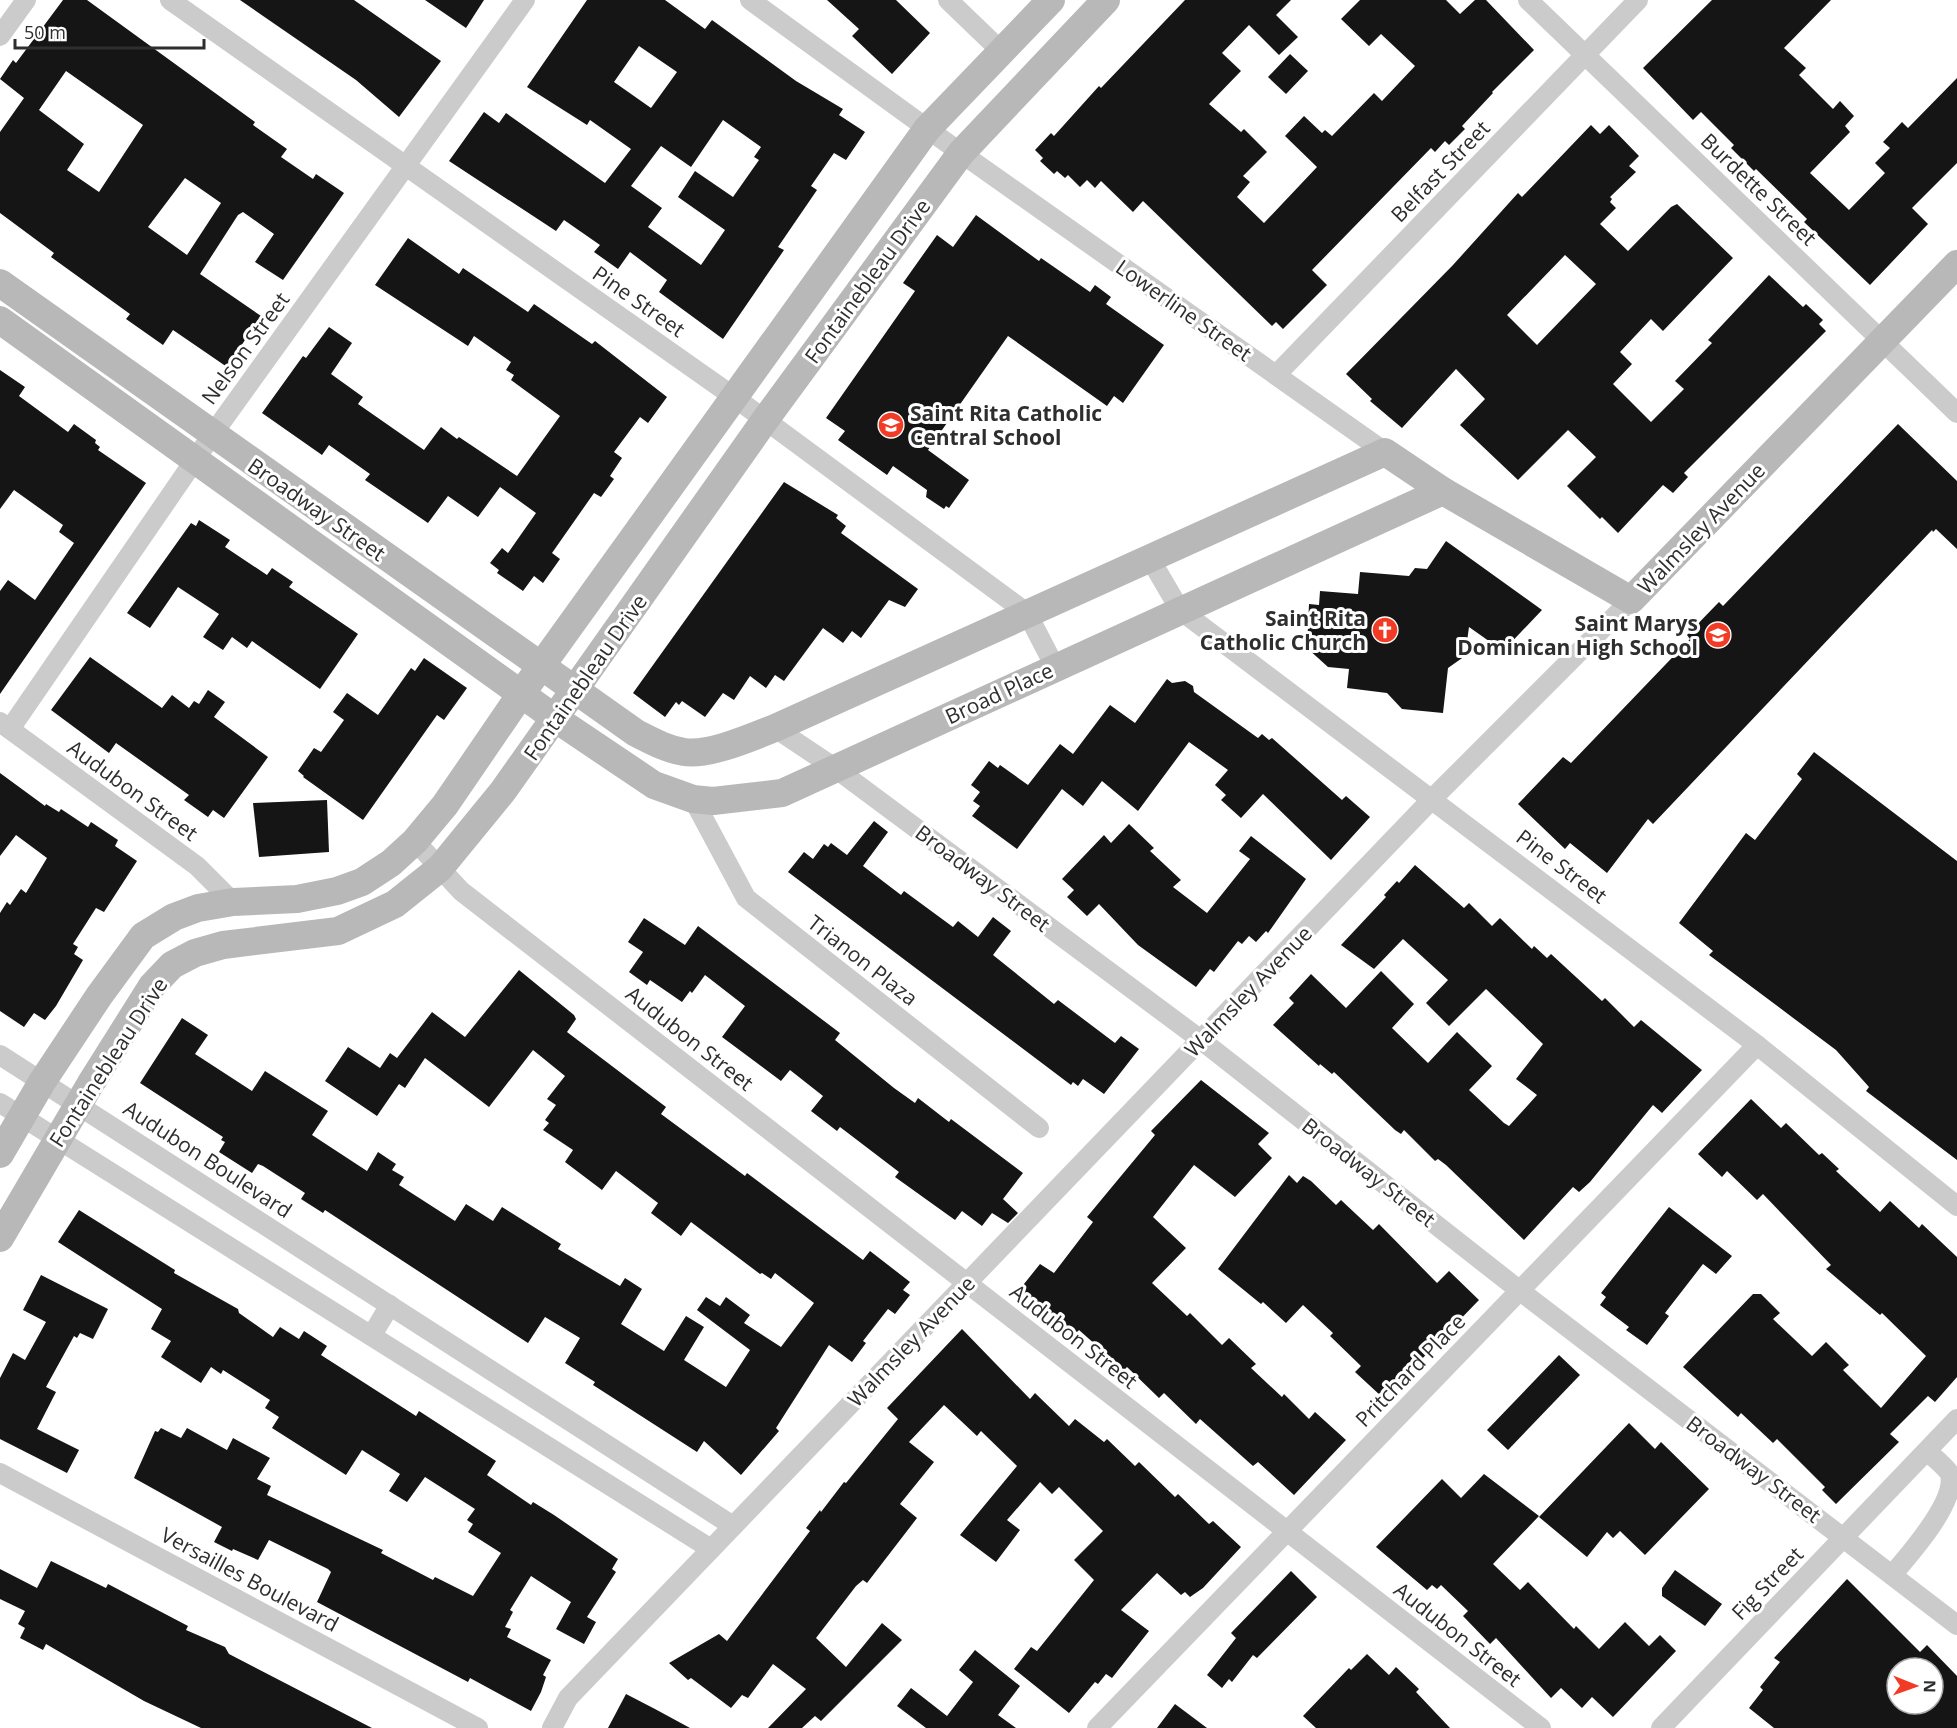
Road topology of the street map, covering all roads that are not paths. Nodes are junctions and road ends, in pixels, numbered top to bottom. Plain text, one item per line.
1 (26, 0) edge
2 (170, 0) edge
3 (525, 0) edge
4 (750, 0) edge
5 (948, 0) edge
6 (1052, 0) edge
7 (1106, 0) edge
8 (1528, 0) edge
9 (1638, 0) edge
10 (0, 36) edge
11 (1001, 51) junction
12 (1585, 55) junction
13 (927, 129) junction
14 (961, 153) junction
15 (405, 165) junction
16 (1957, 264) edge
17 (0, 283) edge
18 (0, 320) edge
19 (1883, 341) junction
20 (1276, 375) junction
21 (734, 397) junction
22 (1957, 412) edge
23 (765, 420) junction
24 (212, 435) junction
25 (1385, 452) junction
26 (196, 459) junction
27 (1443, 491) junction
28 (1149, 557) junction
29 (1631, 600) junction
30 (1180, 610) junction
31 (1027, 614) junction
32 (541, 667) junction
33 (1055, 667) junction
34 (576, 691) junction
35 (521, 694) junction
36 (556, 719) junction
37 (5, 726) edge
38 (775, 728) junction
39 (835, 768) junction
40 (1432, 798) junction
41 (693, 799) junction
42 (415, 841) junction
43 (440, 868) junction
44 (233, 902) junction
45 (1201, 1040) junction
46 (1757, 1045) junction
47 (0, 1055) edge
48 (42, 1082) junction
49 (78, 1104) junction
50 (10, 1110) edge
51 (1039, 1128) dead end
52 (58, 1138) junction
53 (0, 1154) edge
54 (1957, 1206) edge
55 (0, 1238) edge
56 (967, 1283) junction
57 (1519, 1290) junction
58 (390, 1305) junction
59 (372, 1335) junction
60 (1957, 1419) edge
61 (1927, 1451) junction
62 (0, 1473) edge
63 (664, 1481) junction
64 (647, 1509) junction
65 (733, 1526) junction
66 (1288, 1532) junction
67 (1845, 1537) junction
68 (711, 1549) junction
69 (1892, 1575) junction
70 (1957, 1625) edge
71 (478, 1728) edge
72 (552, 1728) edge
73 (1097, 1728) edge
74 (1541, 1728) edge
75 (1661, 1728) edge

1 - 10 street
2 - 15 street, Pine Street
3 - 15 street, Nelson Street
4 - 13 street, Lowerline Street
5 - 11 street
6 - 11 street, Fontainebleau Drive
7 - 14 street, Fontainebleau Drive
8 - 12 street, Burdette Street
9 - 12 street, Belfast Street
11 - 13 street, Fontainebleau Drive
12 - 19 street, Burdette Street
12 - 20 street, Belfast Street
13 - 14 street, Lowerline Street
13 - 21 street, Fontainebleau Drive
14 - 20 street, Lowerline Street
14 - 23 street, Fontainebleau Drive
15 - 21 street, Pine Street
15 - 24 street, Nelson Street
16 - 19 street, Walmsley Avenue
17 - 24 street, Broadway Street
18 - 26 street, Broadway Street
19 - 22 street, Burdette Street
19 - 29 street, Walmsley Avenue
20 - 25 street, Lowerline Street
21 - 23 street, Pine Street
21 - 32 street, Fontainebleau Drive
23 - 31 street, Pine Street
23 - 34 street, Fontainebleau Drive
24 - 26 street, Nelson Street
24 - 32 street, Broadway Street
25 - 27 street, Lowerline Street
25 - 28 street
26 - 35 street, Broadway Street
26 - 37 street, Nelson Street
27 - 29 street, Lowerline Street
27 - 30 street, Broad Place
28 - 30 street, Pine Street
28 - 31 street
29 - 40 street, Walmsley Avenue
30 - 33 street, Broad Place
30 - 40 street, Pine Street
31 - 33 street, Pine Street
31 - 38 street
32 - 34 street, Broadway Street
32 - 35 street, Fontainebleau Drive
33 - 39 street, Broad Place
34 - 36 street, Fontainebleau Drive
34 - 38 street, Broadway Street
35 - 36 street, Broadway Street
35 - 42 street, Fontainebleau Drive
36 - 41 street, Broad Place
36 - 43 street, Fontainebleau Drive
37 - 44 street, Audubon Street
38 - 39 street, Broadway Street
39 - 41 street, Broad Place
39 - 45 street, Broadway Street
40 - 45 street, Walmsley Avenue
40 - 46 street, Pine Street
41 - 51 street, Trianon Plaza
42 - 43 street, Audubon Street
42 - 44 street, Fontainebleau Drive
43 - 49 street, Fontainebleau Drive
43 - 56 street, Audubon Street
44 - 48 street, Fontainebleau Drive
45 - 56 street, Walmsley Avenue
45 - 57 street, Broadway Street
46 - 54 street, Pine Street
46 - 57 street, Pritchard Place
47 - 48 street, Audubon Boulevard
48 - 49 street, Audubon Boulevard
48 - 50 street, Fontainebleau Drive
49 - 52 street, Fontainebleau Drive
49 - 58 street, Audubon Boulevard
50 - 52 street
50 - 53 street, Fontainebleau Drive
52 - 55 street, Fontainebleau Drive
52 - 59 street
56 - 65 street, Walmsley Avenue
56 - 66 street, Audubon Street
57 - 66 street, Pritchard Place
57 - 67 street, Broadway Street
58 - 59 street
58 - 63 street, Audubon Boulevard
59 - 64 street
60 - 61 street, Fig Street
61 - 67 street, Fig Street
61 - 69 street
62 - 71 street, Versailles Boulevard
63 - 64 street
63 - 65 street, Audubon Boulevard
64 - 68 street
65 - 68 street, Walmsley Avenue
66 - 73 street, Pritchard Place
66 - 74 street, Audubon Street
67 - 69 street, Broadway Street
67 - 75 street, Fig Street
68 - 72 street, Walmsley Avenue
69 - 70 street, Broadway Street

